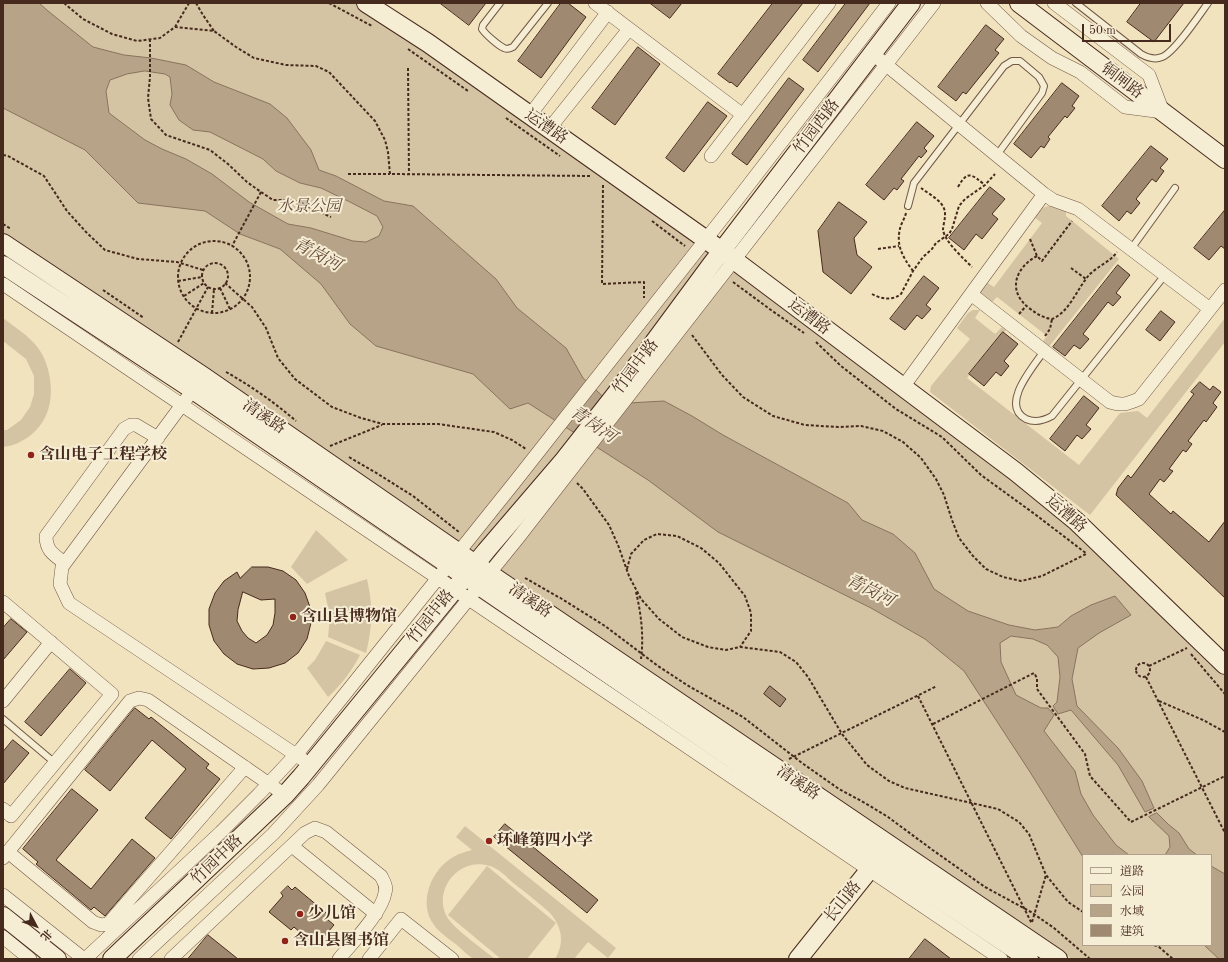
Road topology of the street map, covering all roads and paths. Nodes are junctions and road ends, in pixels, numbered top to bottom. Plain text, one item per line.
1 (64, 3) edge
2 (189, 3) edge
3 (196, 3) edge
4 (366, 3) edge
5 (500, 3) edge
6 (548, 3) edge
7 (596, 3) edge
8 (889, 3) edge
9 (911, 3) edge
10 (934, 3) edge
11 (987, 3) edge
12 (1019, 3) edge
13 (1054, 3) edge
14 (1076, 3) edge
15 (1208, 3) edge
16 (826, 4) edge
17 (608, 12) junction
18 (175, 26) junction
19 (629, 29) junction
20 (214, 31) junction
21 (150, 39) junction
22 (879, 59) junction
23 (408, 68) dead end
24 (1163, 112) junction
25 (530, 115) junction
26 (743, 115) junction
27 (959, 124) junction
28 (549, 129) junction
29 (3, 155) edge
30 (997, 155) junction
31 (711, 156) dead end
32 (1225, 159) edge
33 (348, 174) dead end
34 (390, 174) junction
35 (995, 174) dead end
36 (408, 175) junction
37 (596, 176) dead end
38 (603, 181) dead end
39 (914, 183) junction
40 (986, 185) junction
41 (958, 187) dead end
42 (1175, 188) dead end
43 (261, 192) junction
44 (1044, 194) junction
45 (908, 206) joint
46 (331, 217) dead end
47 (1072, 221) dead end
48 (3, 224) edge
49 (946, 237) junction
50 (9, 238) edge
51 (706, 239) junction
52 (1030, 239) dead end
53 (232, 246) junction
54 (899, 246) junction
55 (1127, 246) junction
56 (878, 249) dead end
57 (728, 255) junction
58 (1037, 256) junction
59 (180, 264) junction
60 (3, 265) edge
61 (972, 267) dead end
62 (1071, 268) dead end
63 (203, 270) junction
64 (913, 271) junction
65 (1164, 275) junction
66 (202, 277) junction
67 (1086, 279) junction
68 (178, 281) junction
69 (204, 283) junction
70 (225, 283) junction
71 (3, 284) edge
72 (208, 287) junction
73 (220, 288) junction
74 (101, 289) dead end
75 (214, 289) junction
76 (1225, 290) edge
77 (872, 294) dead end
78 (971, 294) junction
79 (184, 296) junction
80 (242, 298) junction
81 (1026, 306) junction
82 (196, 309) junction
83 (230, 309) junction
84 (1210, 309) junction
85 (648, 312) junction
86 (212, 313) junction
87 (1019, 314) dead end
88 (148, 320) dead end
89 (1052, 320) junction
90 (683, 325) junction
91 (174, 346) junction
92 (1041, 348) junction
93 (224, 372) dead end
94 (203, 376) junction
95 (1081, 380) junction
96 (903, 388) junction
97 (193, 390) junction
98 (182, 405) junction
99 (298, 422) dead end
100 (383, 424) junction
101 (158, 438) junction
102 (320, 448) junction
103 (332, 448) dead end
104 (536, 455) junction
105 (345, 456) dead end
106 (565, 467) junction
107 (1102, 546) junction
108 (453, 558) junction
109 (65, 563) junction
110 (627, 569) junction
111 (520, 576) dead end
112 (472, 581) junction
113 (635, 587) junction
114 (3, 602) edge
115 (51, 642) junction
116 (740, 647) junction
117 (1196, 648) junction
118 (1225, 665) edge
119 (1149, 666) junction
120 (639, 675) junction
121 (1146, 677) junction
122 (937, 686) dead end
123 (1225, 694) edge
124 (918, 696) junction
125 (3, 701) edge
126 (1158, 701) junction
127 (3, 719) edge
128 (933, 724) junction
129 (1225, 732) edge
130 (842, 734) junction
131 (714, 736) junction
132 (295, 754) junction
133 (55, 763) junction
134 (310, 765) junction
135 (245, 767) junction
136 (774, 767) junction
137 (1225, 776) edge
138 (268, 783) junction
139 (1202, 787) junction
140 (285, 795) junction
141 (973, 803) junction
142 (3, 809) edge
143 (1225, 833) edge
144 (292, 846) junction
145 (5, 855) edge
146 (879, 857) junction
147 (1046, 875) junction
148 (3, 895) edge
149 (1082, 911) edge
150 (376, 914) junction
151 (3, 916) edge
152 (1032, 923) junction
153 (1035, 930) dead end
154 (3, 937) edge
155 (1156, 946) edge
156 (30, 959) edge
157 (58, 959) edge
158 (84, 959) edge
159 (112, 959) edge
160 (139, 959) edge
161 (171, 959) edge
162 (339, 959) edge
163 (369, 959) edge
164 (452, 959) edge
165 (798, 959) edge
166 (1001, 959) edge
167 (1029, 959) edge
168 (1058, 959) edge
169 (1090, 959) edge
170 (1173, 959) edge

1 - 21 path
2 - 18 path
3 - 20 path
4 - 25 main road, 运漕路
5 - 6 lane
7 - 17 street
8 - 51 street
9 - 22 main road, 竹园西路
10 - 22 street
11 - 24 street
12 - 24 main road, 铜闸路
13 - 24 street
14 - 15 lane
16 - 26 street
17 - 19 street
17 - 25 street
18 - 20 path
18 - 21 path
19 - 26 street
19 - 28 street
20 - 34 path
21 - 43 path
22 - 27 street
22 - 57 main road, 竹园西路
23 - 36 path
24 - 32 main road, 铜闸路
25 - 28 main road, 运漕路
26 - 31 street
27 - 30 street
27 - 30 lane
27 - 39 lane
28 - 51 main road, 运漕路
29 - 59 path
30 - 44 street
33 - 34 path
34 - 36 path
35 - 40 path
36 - 37 path
38 - 85 path
39 - 45 lane
39 - 49 path
40 - 41 path
40 - 49 path
42 - 55 lane
43 - 46 path
43 - 53 path
44 - 55 street
44 - 78 street
45 - 54 path
47 - 58 path
48 - 50 path
49 - 61 path
49 - 64 path
50 - 91 main road, 清溪路
51 - 57 main road, 运漕路
51 - 85 street
52 - 58 path
53 - 59 path
53 - 80 path
54 - 56 path
54 - 64 path
55 - 65 street
55 - 67 path
57 - 90 street
57 - 96 main road, 运漕路
57 - 106 main road, 竹园中路
58 - 81 path
59 - 63 path
59 - 68 path
60 - 97 main road, 清溪路
62 - 67 path
63 - 66 path
63 - 70 path
64 - 77 path
65 - 84 street
65 - 95 lane
66 - 68 path
66 - 69 path
67 - 89 path
68 - 79 path
69 - 72 path
69 - 79 path
70 - 73 path
70 - 80 path
71 - 98 street
72 - 75 path
72 - 82 path
73 - 75 path
73 - 83 path
74 - 88 path
75 - 86 path
76 - 84 street
78 - 92 street
78 - 96 street
79 - 82 path
80 - 83 path
80 - 100 path
81 - 87 path
81 - 89 path
82 - 86 path
82 - 91 path
83 - 86 path
84 - 95 street
85 - 104 street
89 - 92 path
90 - 106 street
90 - 107 path
91 - 94 main road, 清溪路
92 - 95 street
92 - 95 lane
93 - 99 path
94 - 97 street
94 - 102 main road, 清溪路
96 - 107 main road, 运漕路
97 - 98 street
97 - 108 main road, 清溪路
98 - 101 street
98 - 108 street
100 - 102 path
100 - 104 path
101 - 109 street
101 - 109 street
102 - 103 path
102 - 108 main road, 清溪路
104 - 108 street
105 - 108 path
106 - 110 path
106 - 112 main road, 竹园中路
107 - 117 main road, 运漕路
108 - 112 main road, 清溪路
108 - 132 street
109 - 132 street
110 - 113 path
110 - 116 path
111 - 169 path
112 - 120 main road, 清溪路
112 - 131 main road, 清溪路
112 - 134 main road, 竹园中路
112 - 146 street
112 - 160 street
113 - 116 path
113 - 120 path
114 - 115 street
115 - 125 street
115 - 133 street
116 - 130 path
117 - 118 main road, 运漕路
117 - 119 path
117 - 123 path
119 - 121 path
119 - 121 path
120 - 131 main road, 清溪路
121 - 126 path
122 - 124 path
124 - 128 path
124 - 130 path
126 - 129 path
126 - 139 path
127 - 133 lane
128 - 139 path
128 - 141 path
130 - 136 path
130 - 141 path
131 - 136 main road, 清溪路
131 - 146 main road, 清溪路
132 - 134 street
132 - 138 street
133 - 142 street
134 - 140 main road, 竹园中路
135 - 138 street
135 - 145 street
135 - 145 street
136 - 146 main road, 清溪路
137 - 139 path
138 - 140 street
138 - 158 street
139 - 143 path
140 - 159 main road, 竹园中路
141 - 147 path
141 - 152 path
144 - 150 street
144 - 150 street
144 - 161 street
146 - 165 main road, 长山路
146 - 166 street
146 - 167 main road, 清溪路
146 - 168 main road, 清溪路
147 - 149 path
147 - 152 path
148 - 158 street
150 - 162 street
151 - 157 main road
152 - 153 path
154 - 156 street
155 - 170 path
163 - 164 street

